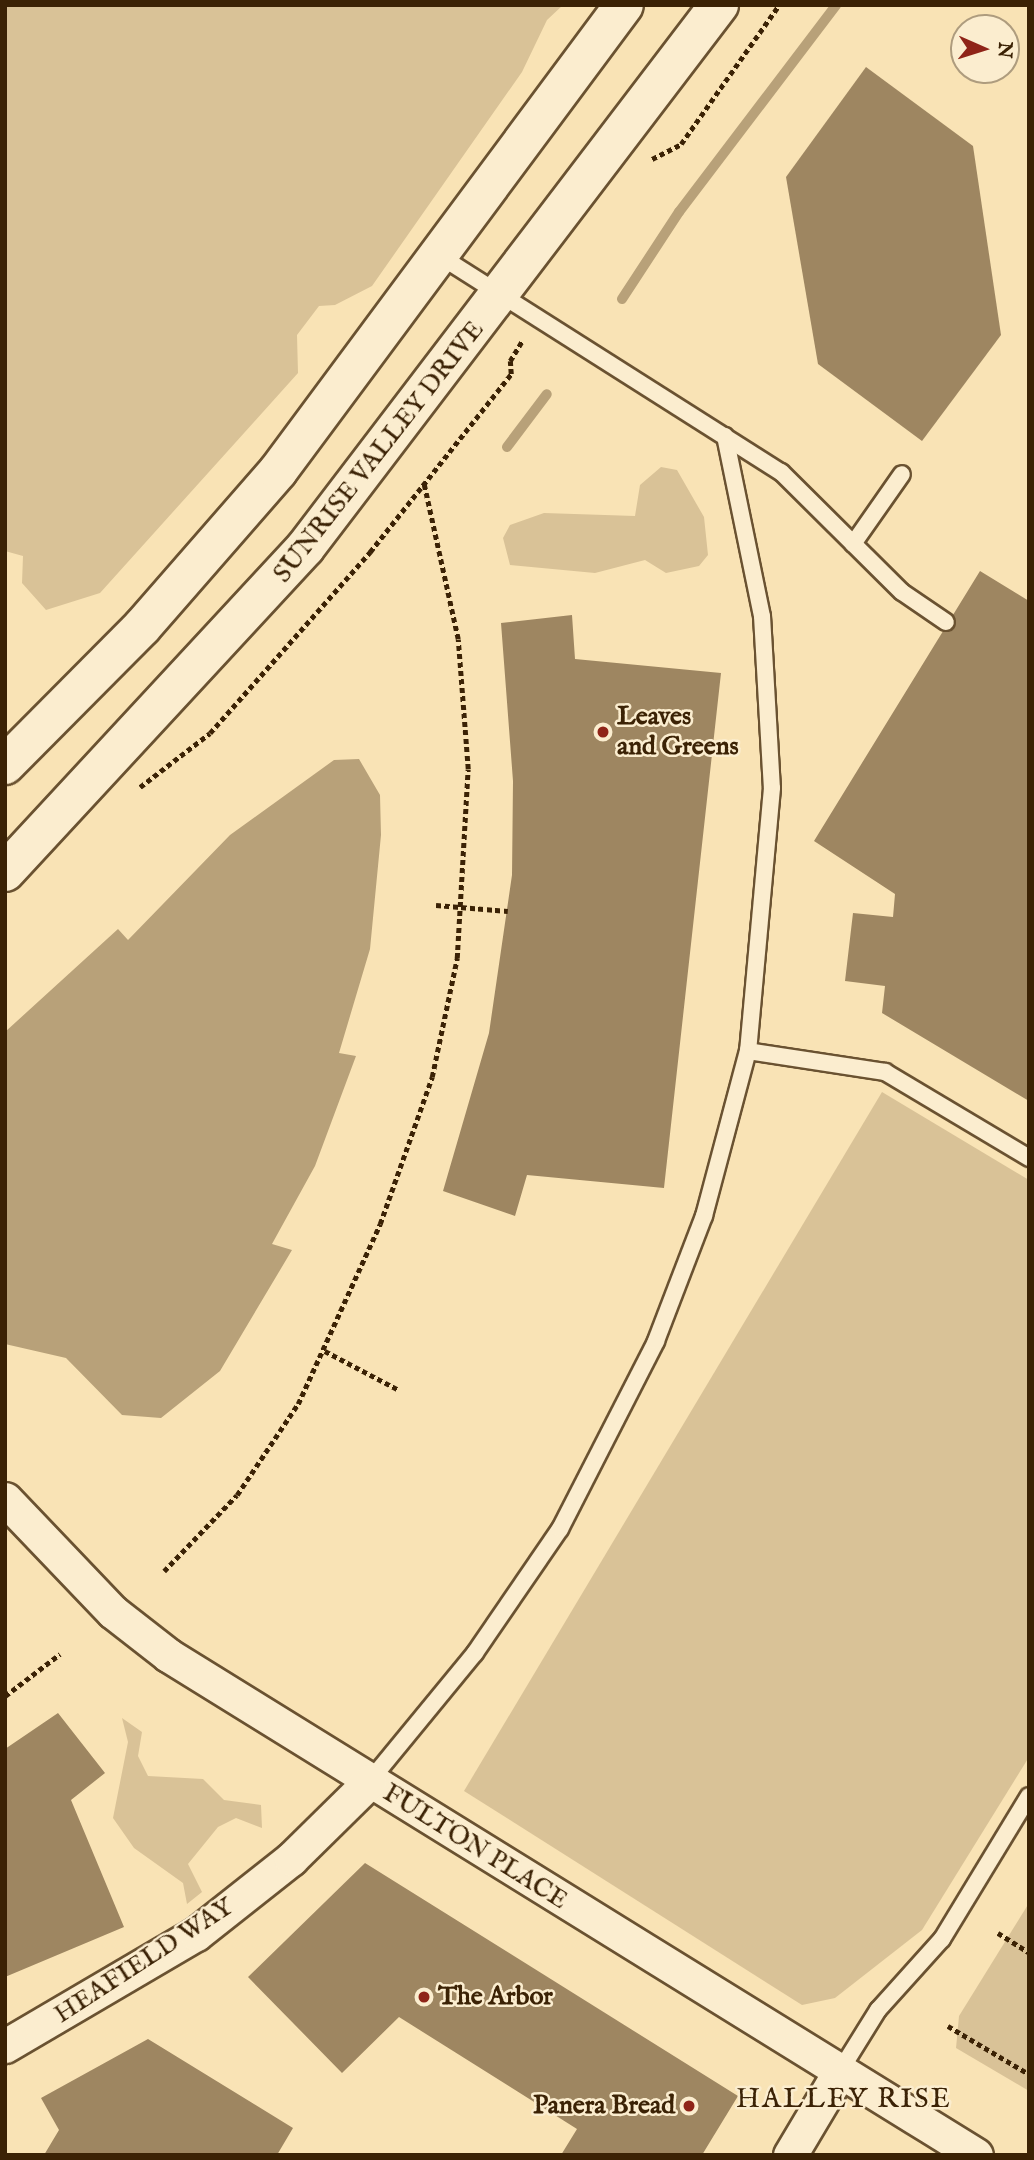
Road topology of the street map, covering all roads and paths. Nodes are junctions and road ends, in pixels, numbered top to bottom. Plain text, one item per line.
1 (624, 5) edge
2 (719, 5) edge
3 (779, 5) edge
4 (644, 163) dead end
5 (440, 256) junction
6 (503, 295) junction
7 (725, 436) junction
8 (902, 474) dead end
9 (424, 483) dead end
10 (853, 544) junction
11 (946, 622) dead end
12 (5, 765) edge
13 (5, 872) edge
14 (436, 905) dead end
15 (462, 908) junction
16 (508, 911) dead end
17 (748, 1051) junction
18 (1029, 1158) edge
19 (325, 1351) junction
20 (399, 1390) dead end
21 (5, 1499) edge
22 (164, 1572) dead end
23 (60, 1654) dead end
24 (5, 1696) edge
25 (369, 1782) junction
26 (1029, 1796) edge
27 (998, 1933) dead end
28 (1029, 1952) edge
29 (948, 2026) dead end
30 (5, 2046) edge
31 (840, 2071) junction
32 (1029, 2074) edge
33 (790, 2155) edge
34 (976, 2155) edge

1 - 5 main road
2 - 6 main road, SUNRISE VALLEY DRIVE
3 - 4 path
5 - 6 lane
5 - 12 main road
6 - 7 lane
6 - 13 main road, SUNRISE VALLEY DRIVE
7 - 10 lane
7 - 17 lane
8 - 10 lane
9 - 15 path
10 - 11 lane
14 - 15 path
15 - 16 path
15 - 19 path
17 - 18 lane
17 - 25 lane
19 - 20 path
19 - 22 path
21 - 25 street, FULTON PLACE
23 - 24 path
25 - 30 street, HEAFIELD WAY
25 - 31 street, FULTON PLACE
26 - 31 lane
27 - 28 path
29 - 32 path
31 - 33 street
31 - 34 street, FULTON PLACE

